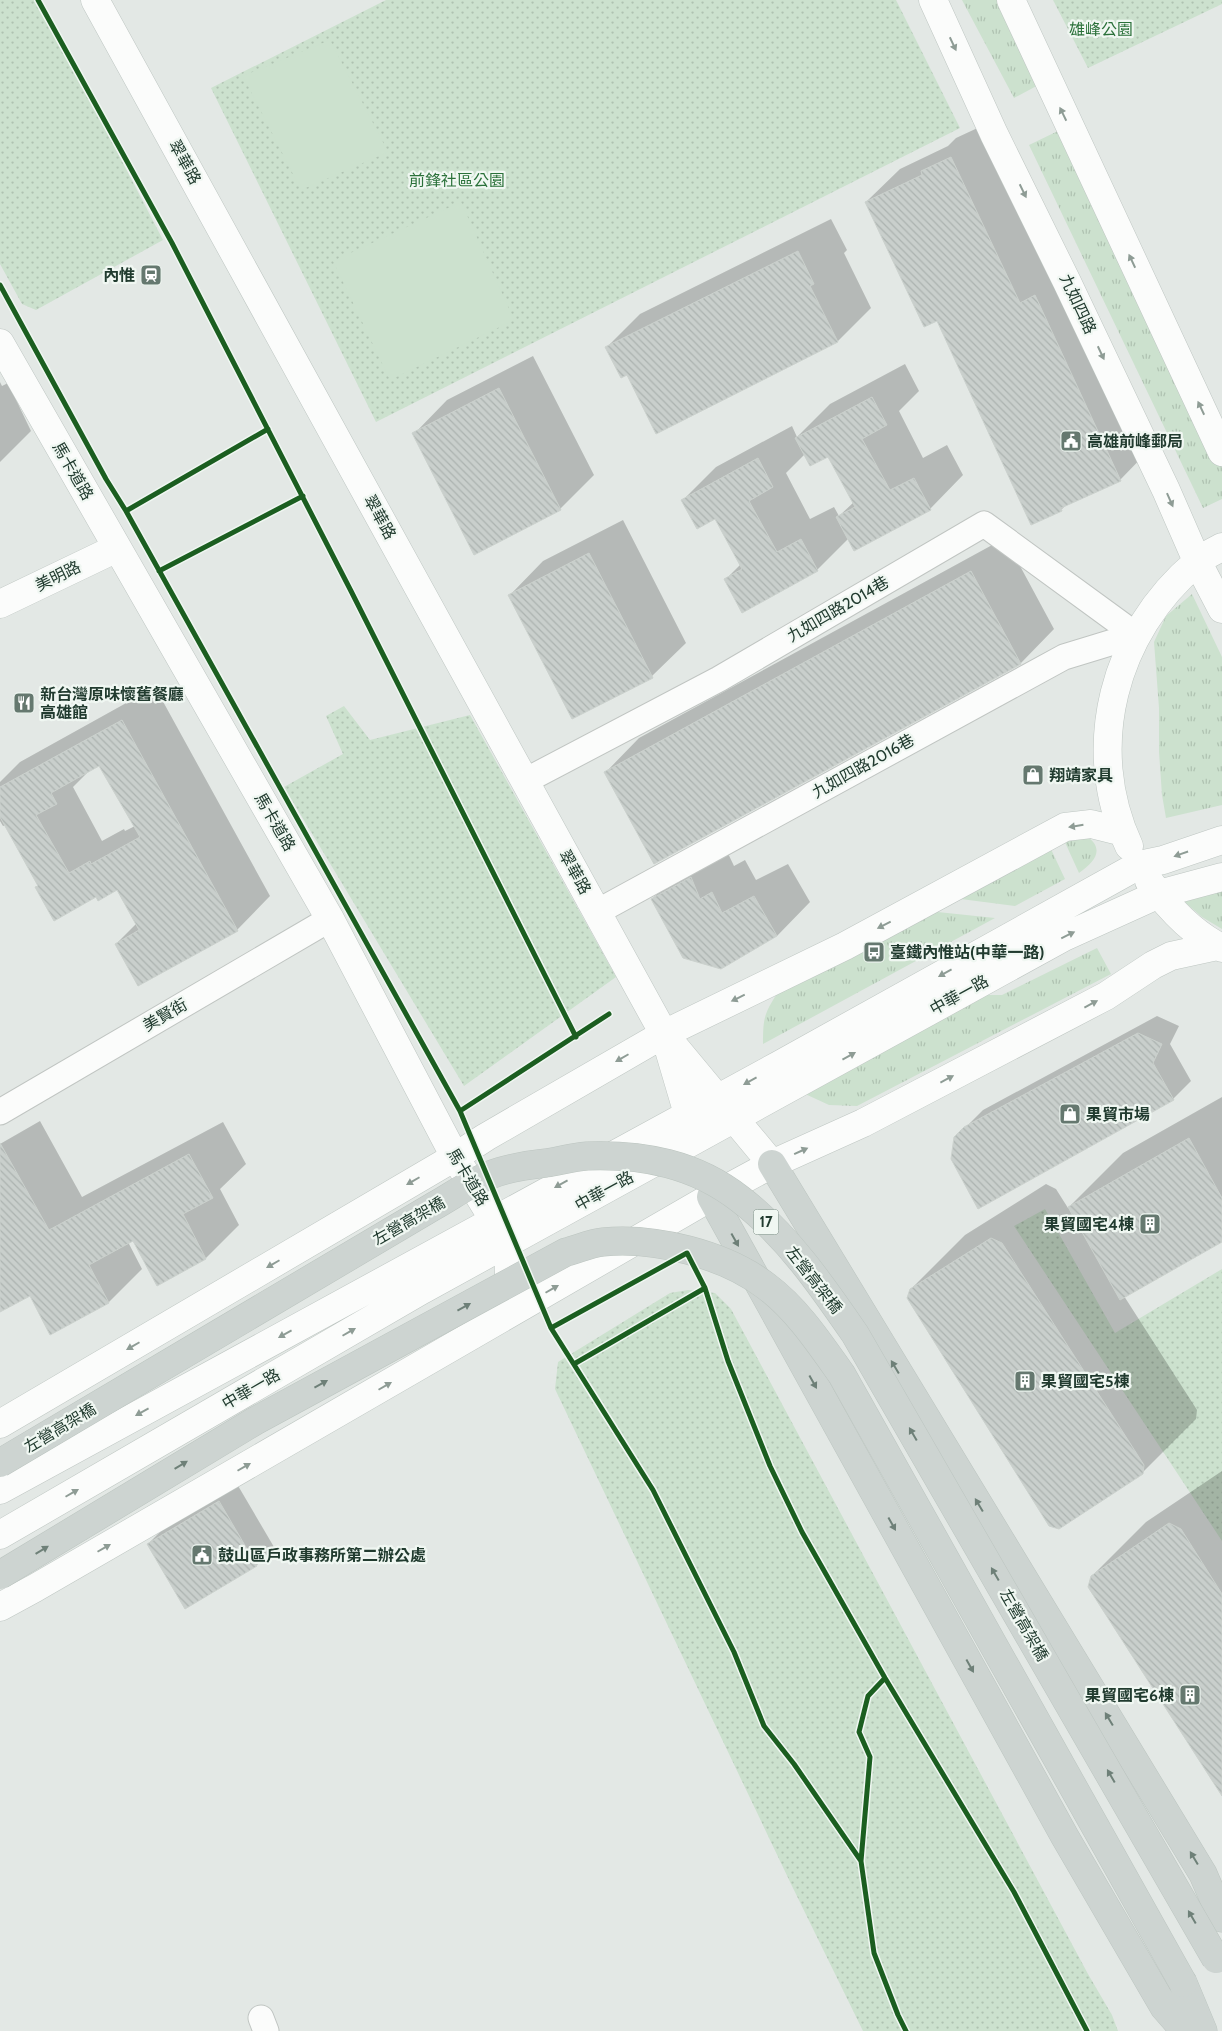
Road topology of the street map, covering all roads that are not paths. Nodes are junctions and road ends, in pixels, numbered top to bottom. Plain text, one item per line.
1 (95, 0) edge
2 (933, 0) edge
3 (1011, 0) edge
4 (0, 343) edge
5 (1222, 452) edge
6 (1222, 547) edge
7 (117, 548) junction
8 (1197, 562) junction
9 (0, 604) edge
10 (1222, 609) edge
11 (1136, 635) junction
12 (525, 781) junction
13 (1123, 832) junction
14 (1222, 840) edge
15 (1139, 866) junction
16 (1222, 877) edge
17 (1158, 894) junction
18 (597, 912) junction
19 (330, 918) junction
20 (1219, 947) edge
21 (664, 1034) junction
22 (727, 1108) junction
23 (0, 1112) edge
24 (687, 1115) junction
25 (696, 1140) junction
26 (455, 1157) junction
27 (772, 1164) junction
28 (711, 1197) junction
29 (501, 1232) junction
30 (510, 1313) junction
31 (0, 1424) edge
32 (0, 1463) edge
33 (0, 1490) edge
34 (0, 1535) edge
35 (0, 1575) edge
36 (0, 1606) edge
37 (1222, 1918) edge
38 (1219, 1962) edge
39 (1184, 2031) edge
40 (1203, 2031) edge

1 - 12 street, 翠華路
2 -> 8 street, 九如四路
5 -> 3 street
4 - 7 street, 馬卡道路
6 - 8 street
7 - 9 street, 美明路
7 - 19 street, 馬卡道路
8 - 10 street, 九如四路
8 - 11 street
11 - 12 street, 九如四路2014巷
11 - 13 street
11 - 18 street, 九如四路2016巷
12 - 18 street, 翠華路
13 - 15 street
13 -> 21 street
14 -> 15 street, 中華一路
15 - 17 street
15 -> 22 street, 中華一路
16 - 17 street, 中華一路
17 - 20 street
22 -> 17 street, 中華一路
18 - 21 street, 翠華路
19 - 23 street, 美賢街
19 - 26 street, 馬卡道路
27 -> 20 street
21 - 22 street, 翠華路
21 - 24 street, 翠華路
21 -> 26 street
22 - 24 street, 中華一路
22 - 25 street, 中華一路
22 - 27 street, 翠華路
24 - 25 street, 翠華路
24 -> 29 street, 中華一路
25 - 28 street, 翠華路
25 - 29 street, 中華一路
26 - 29 street, 馬卡道路
26 -> 31 street
27 - 28 street
37 -> 27 main road
30 -> 28 street
28 -> 39 main road
29 - 30 street
29 -> 33 street, 中華一路
34 -> 29 street, 中華一路
36 -> 30 street
38 -> 32 main road, 左營高架橋 / 17, bridge
35 -> 40 main road, bridge

